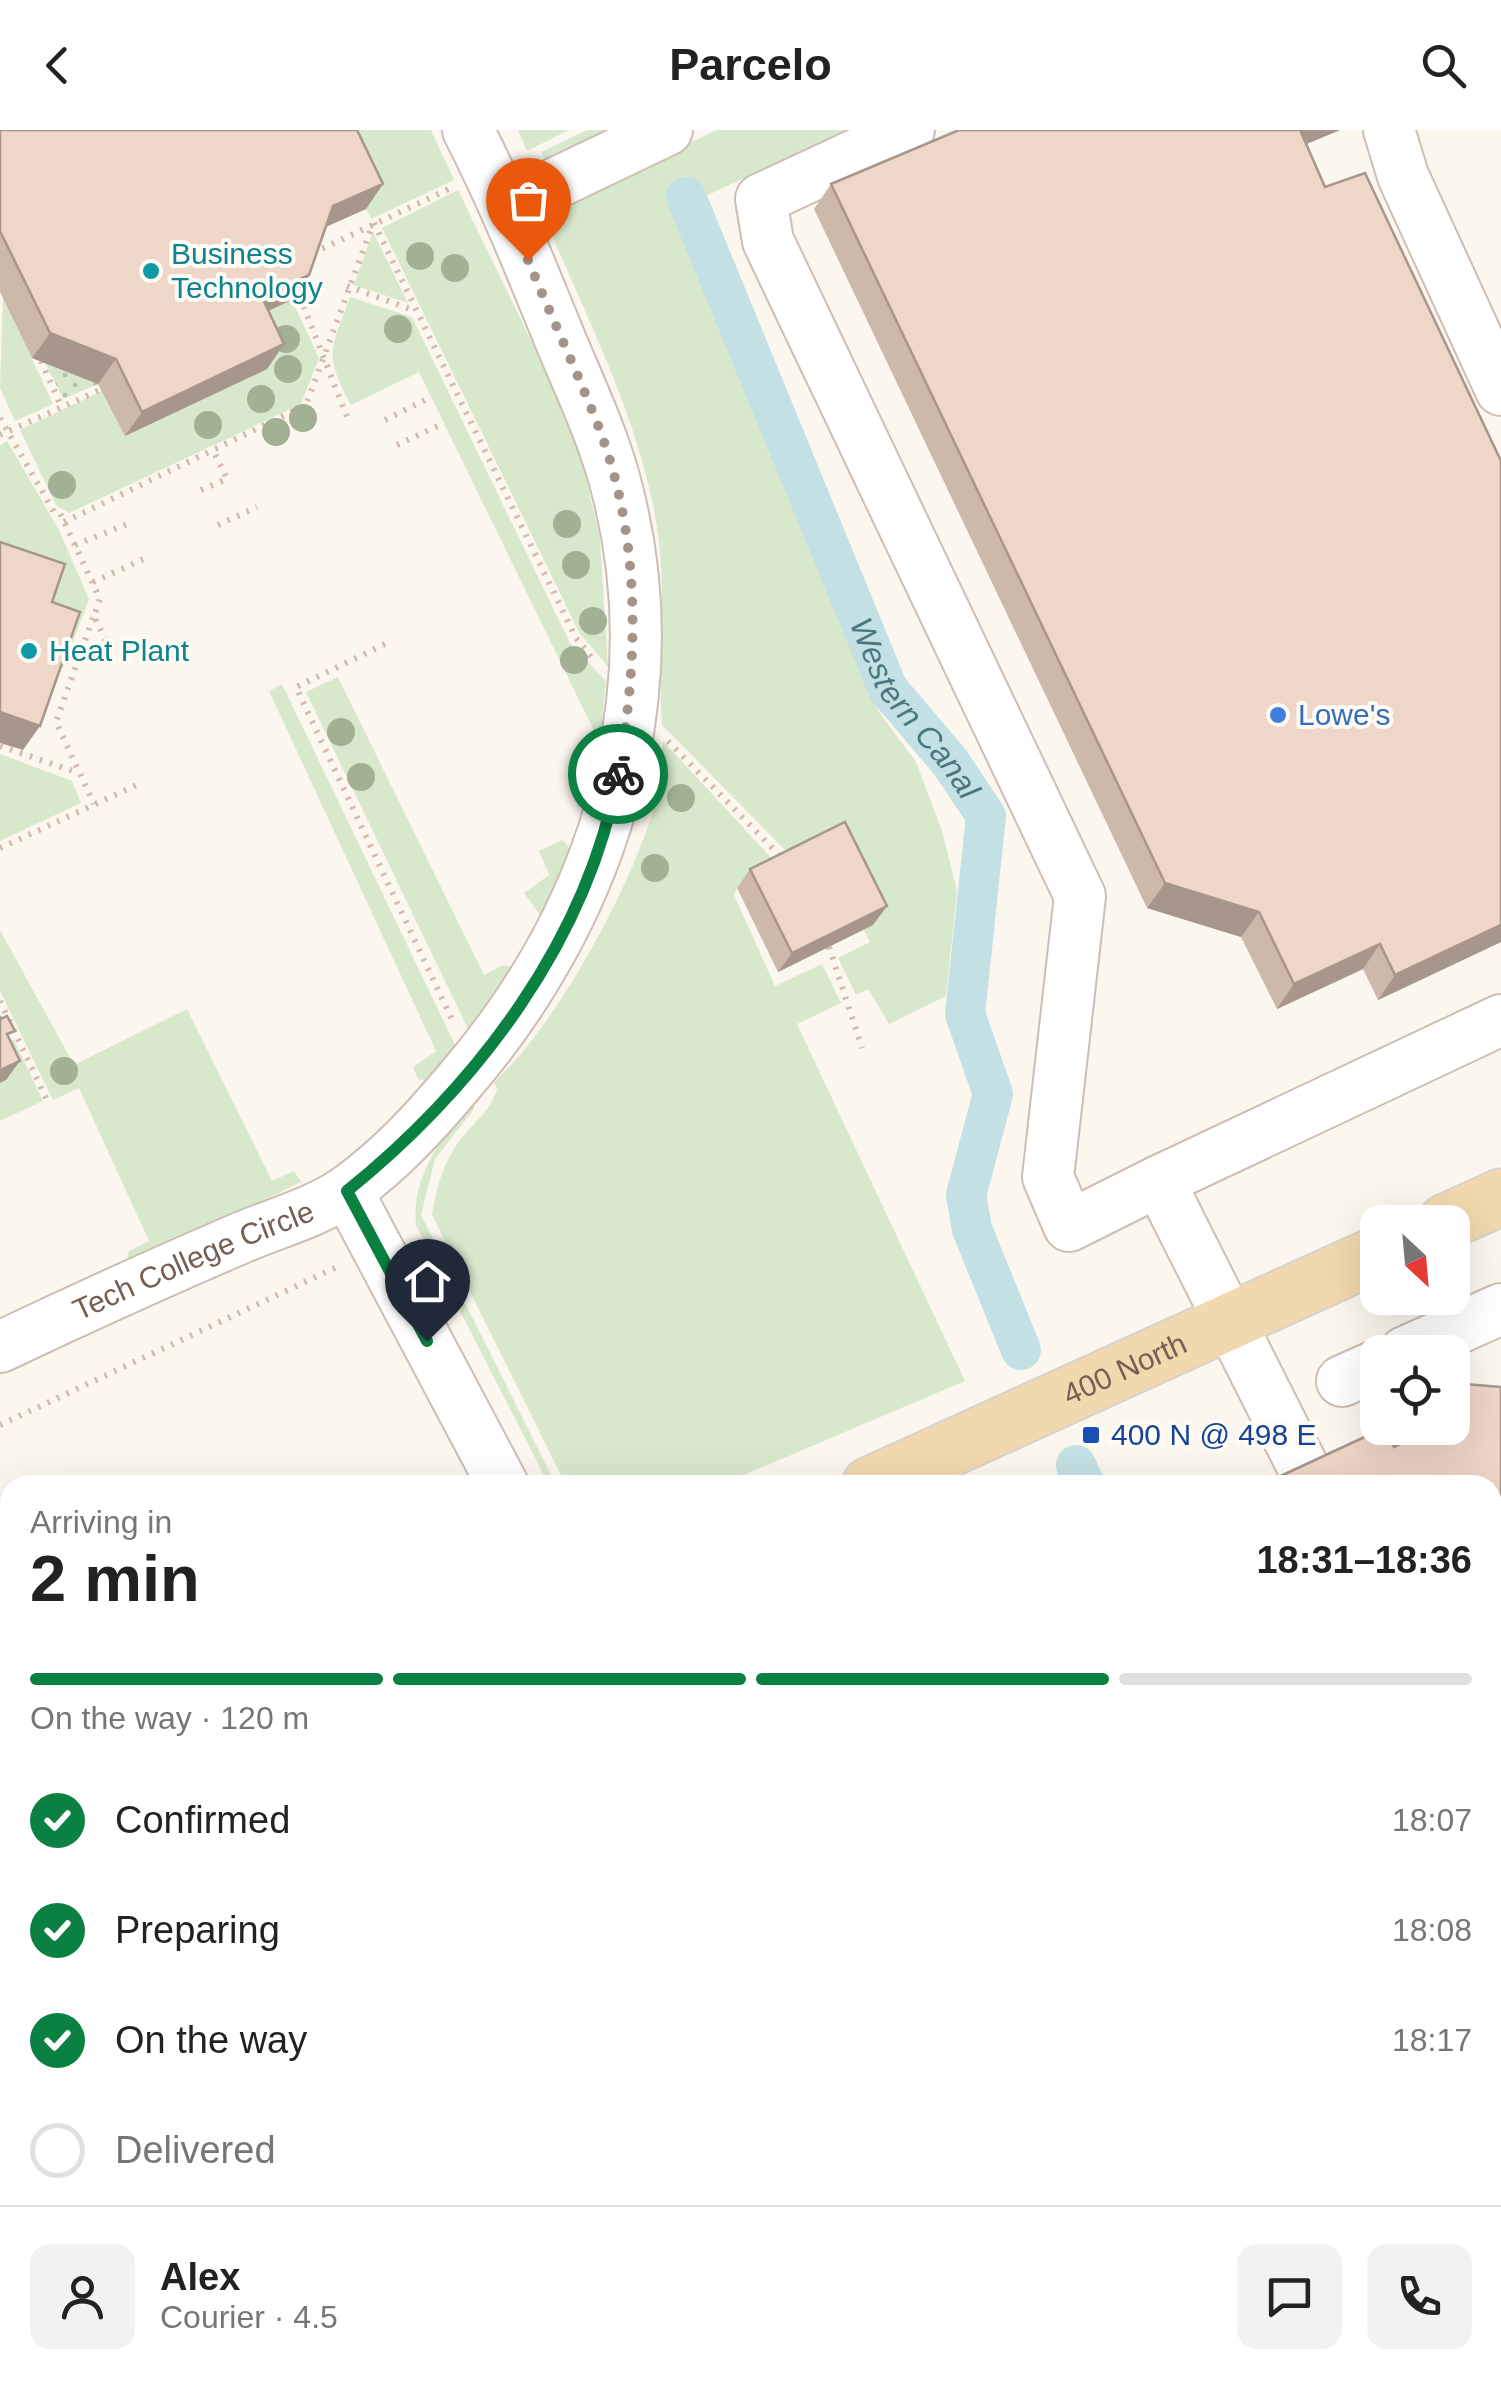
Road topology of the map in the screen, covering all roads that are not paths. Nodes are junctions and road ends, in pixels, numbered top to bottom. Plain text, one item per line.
1 (468, 130) edge
2 (668, 130) edge
3 (909, 130) edge
4 (1389, 130) edge
5 (506, 208) junction
6 (1501, 390) edge
7 (1501, 1020) edge
8 (1160, 1181) junction
9 (347, 1191) junction
10 (1501, 1197) edge
11 (1470, 1211) edge
12 (1360, 1262) edge
13 (1501, 1309) edge
14 (1231, 1322) junction
15 (1443, 1335) edge
16 (0, 1347) edge
17 (1306, 1472) edge
18 (498, 1475) edge
19 (892, 1475) edge

1 - 5 street, Tech College Circle
2 - 5 street
3 - 8 street
4 - 6 street
5 - 9 street, Tech College Circle
7 - 8 street
8 - 14 street
9 - 16 street, Tech College Circle
9 - 18 street
10 - 11 main road
12 - 14 main road, 400 North
13 - 15 street
14 - 17 street
14 - 19 main road, 400 North

